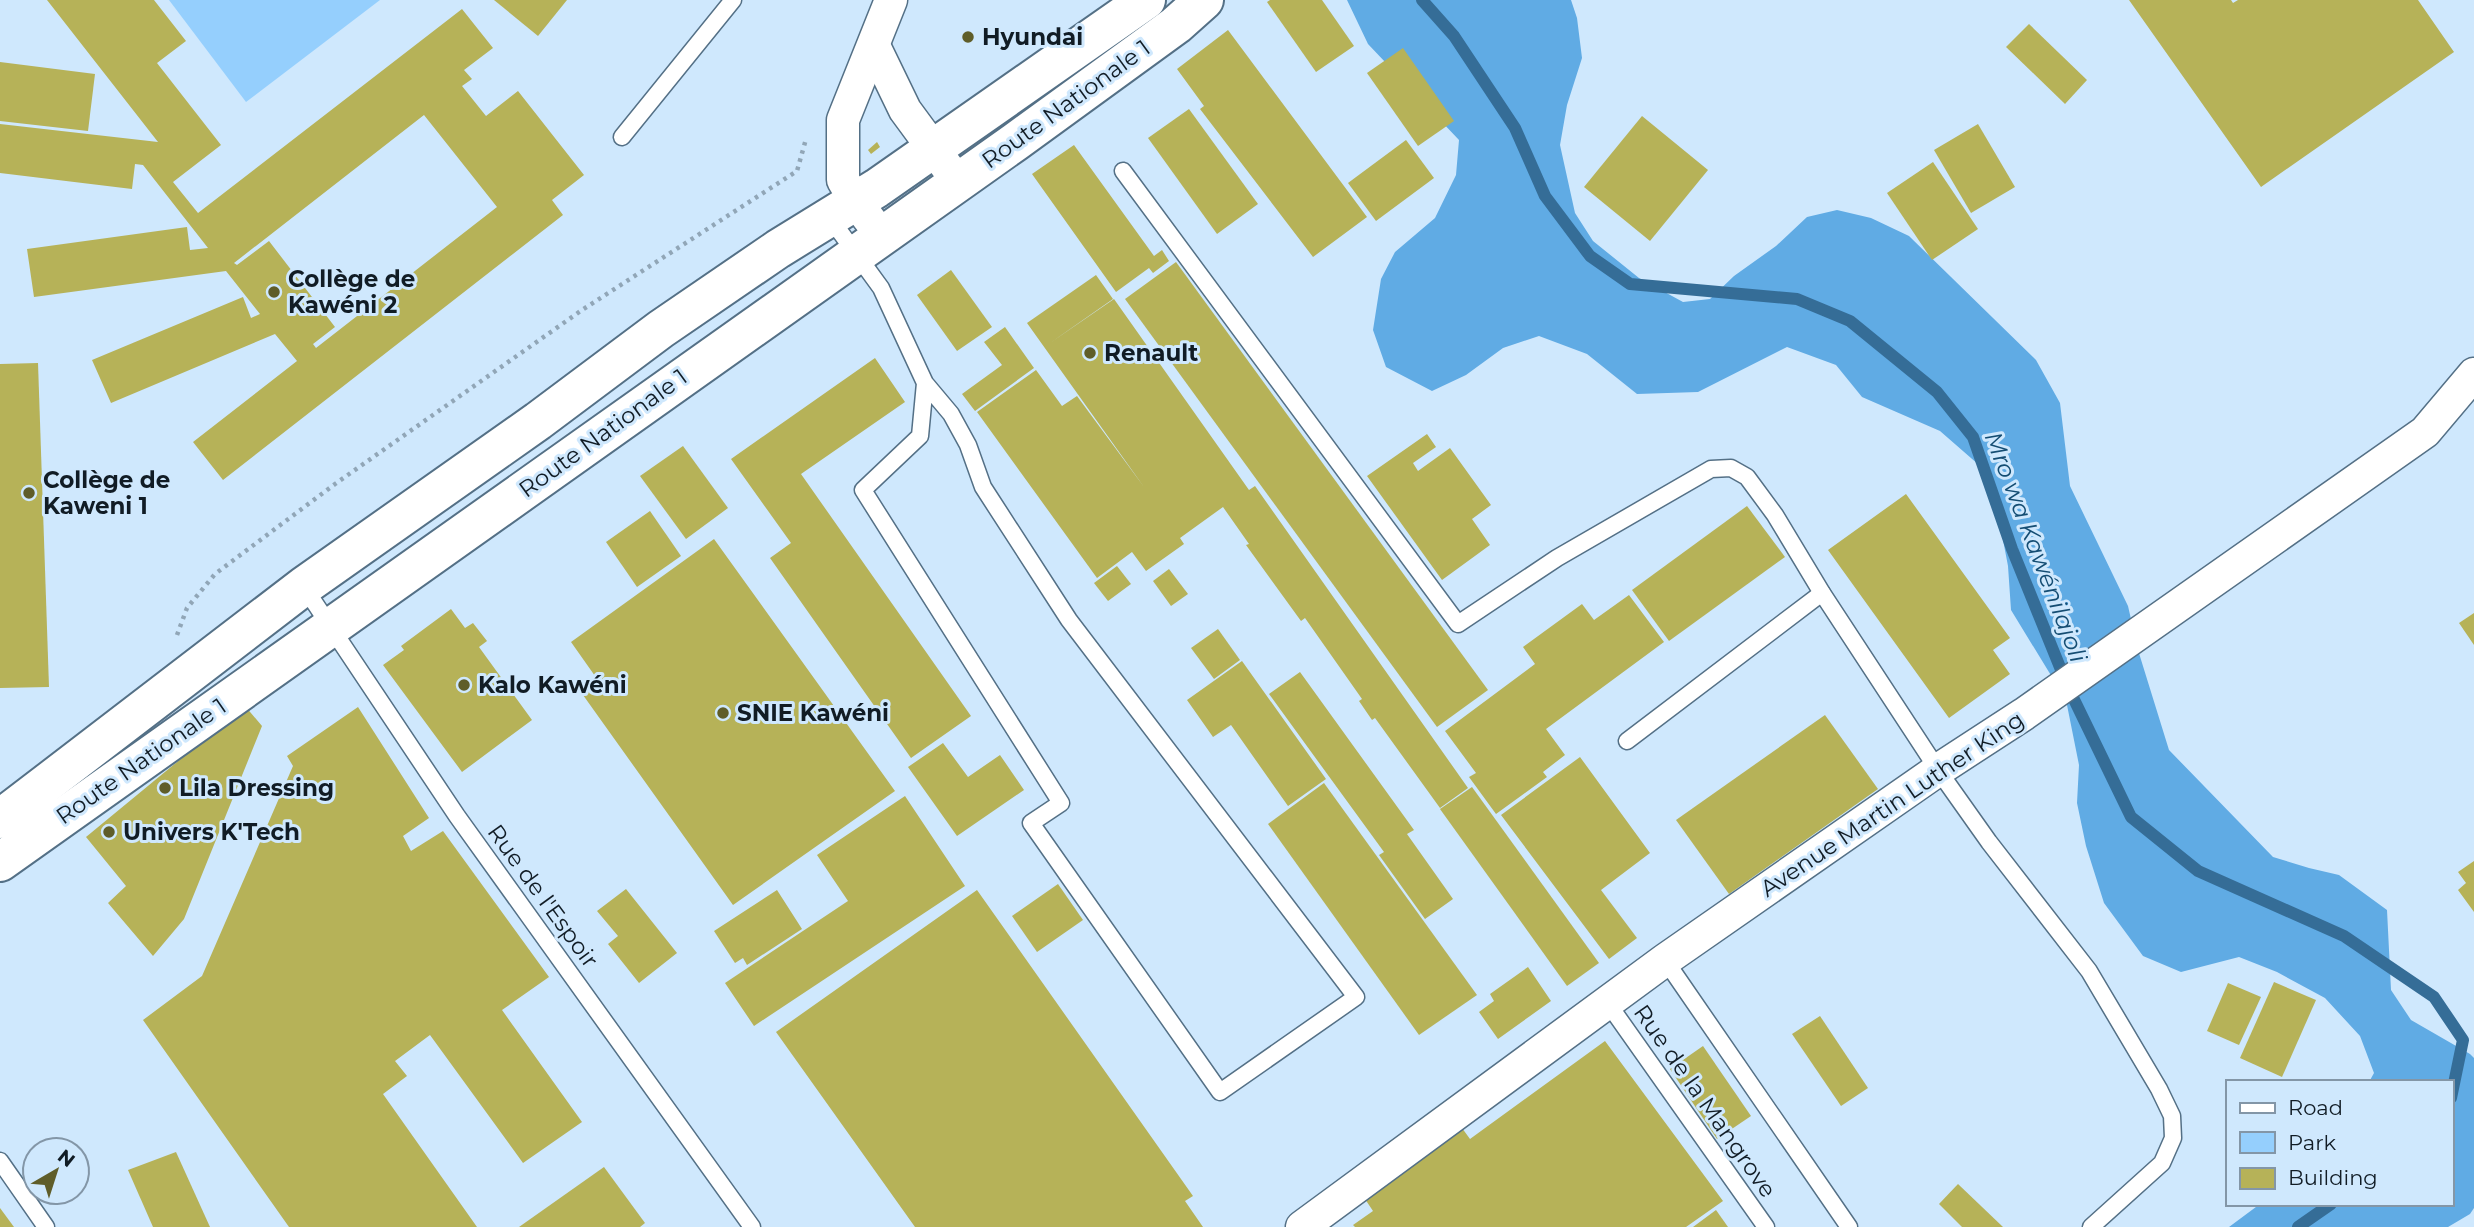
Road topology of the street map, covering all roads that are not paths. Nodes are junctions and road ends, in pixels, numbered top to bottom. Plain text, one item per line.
1 (733, 0) edge
2 (891, 0) edge
3 (1146, 0) edge
4 (1204, 0) edge
5 (874, 46) junction
6 (622, 137) dead end
7 (933, 150) junction
8 (1124, 171) dead end
9 (958, 182) junction
10 (843, 210) junction
11 (868, 245) junction
12 (2474, 374) edge
13 (925, 383) junction
14 (303, 586) junction
15 (1822, 593) junction
16 (331, 627) junction
17 (1627, 741) dead end
18 (1938, 770) junction
19 (0, 819) edge
20 (0, 862) edge
21 (1665, 960) junction
22 (1607, 1002) junction
23 (0, 1161) edge
24 (1321, 1222) edge
25 (46, 1227) edge
26 (752, 1227) edge
27 (1766, 1227) edge
28 (1849, 1227) edge
29 (2091, 1227) edge

1 - 6 lane
2 - 5 street
3 - 7 main road, Route Nationale 1
4 - 9 main road, Route Nationale 1
5 - 7 street
5 - 10 street
7 - 9 street
7 - 10 main road, Route Nationale 1
8 - 15 lane
9 - 11 main road, Route Nationale 1
10 - 11 street
10 - 14 main road, Route Nationale 1
11 - 13 lane
11 - 16 main road, Route Nationale 1
12 - 18 street, Avenue Martin Luther King
13 - 13 lane
14 - 16 lane, Rue de l'Espoir
14 - 19 main road, Route Nationale 1
15 - 17 lane
15 - 18 lane
16 - 20 main road, Route Nationale 1
16 - 26 lane, Rue de l'Espoir
18 - 21 street, Avenue Martin Luther King
18 - 29 lane
21 - 22 street, Avenue Martin Luther King
21 - 28 lane
22 - 24 street, Avenue Martin Luther King
22 - 27 lane, Rue de la Mangrove
23 - 25 lane

